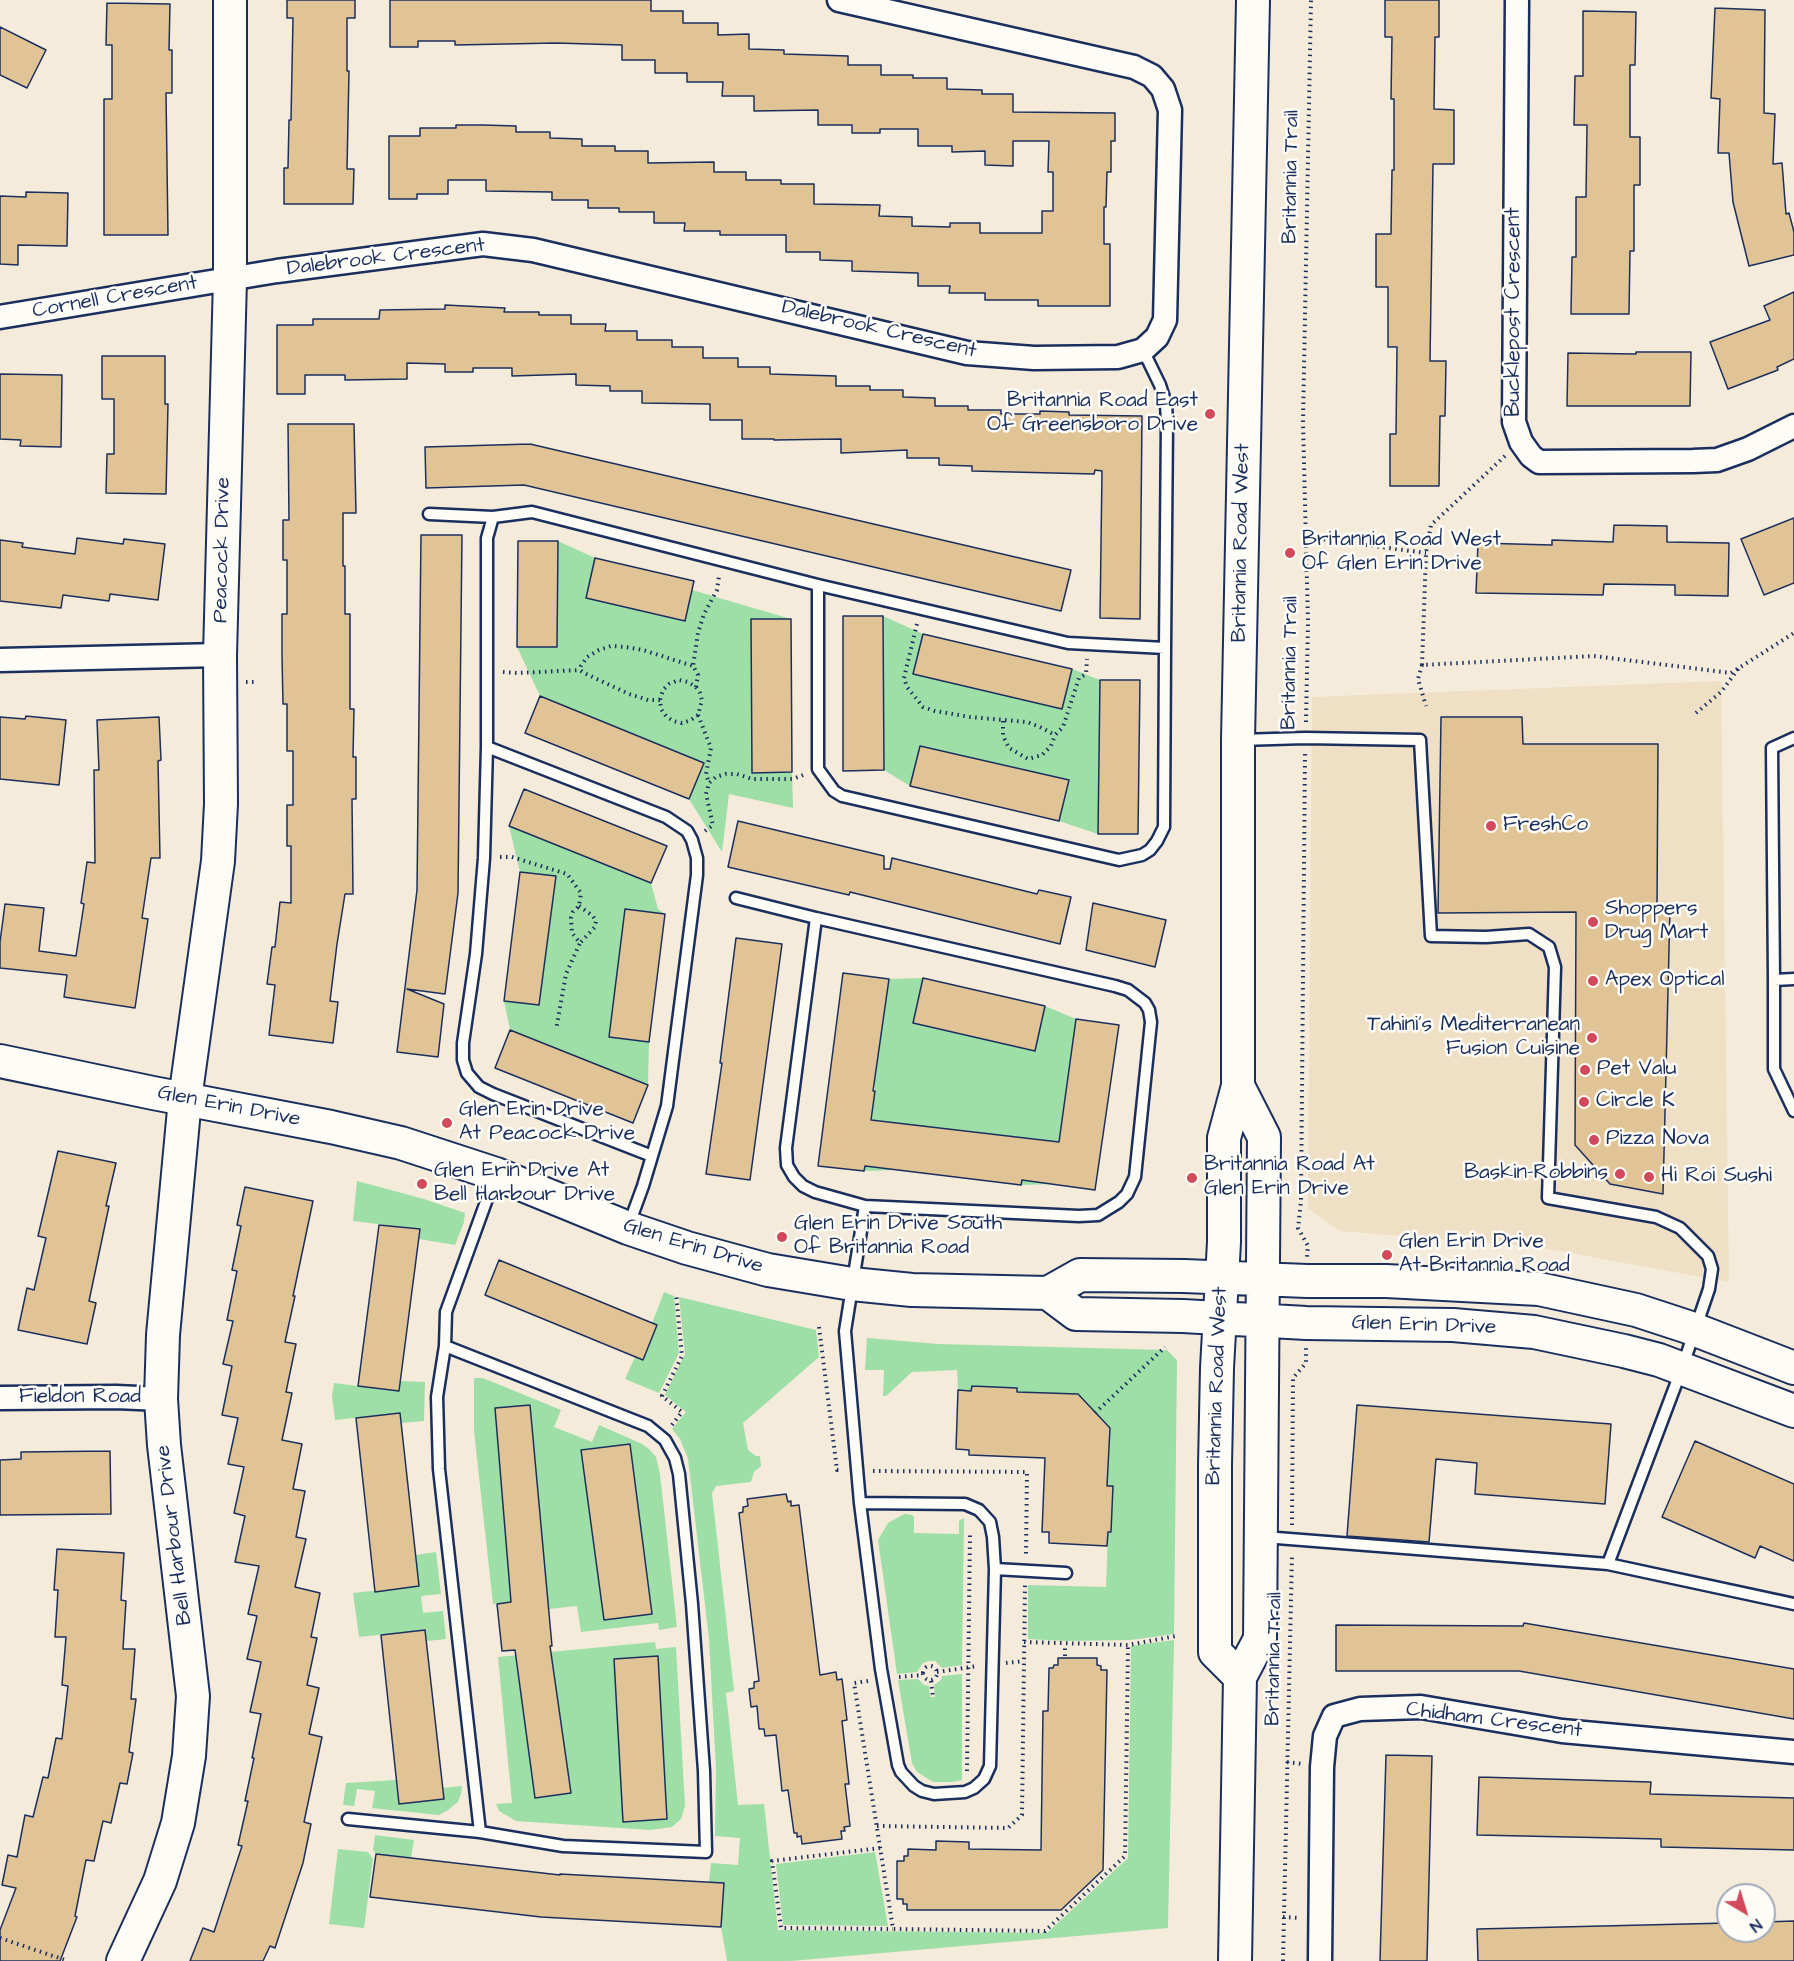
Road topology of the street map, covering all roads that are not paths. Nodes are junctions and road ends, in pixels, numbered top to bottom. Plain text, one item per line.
1 (230, 0) edge
2 (839, 0) edge
3 (1253, 0) edge
4 (1517, 0) edge
5 (230, 279) junction
6 (0, 317) edge
7 (1143, 350) junction
8 (1794, 426) edge
9 (429, 514) dead end
10 (493, 517) junction
11 (818, 585) junction
12 (1166, 648) junction
13 (220, 655) junction
14 (0, 660) edge
15 (1794, 738) edge
16 (1238, 740) junction
17 (487, 747) junction
18 (736, 898) dead end
19 (816, 918) junction
20 (1794, 979) edge
21 (1774, 980) junction
22 (0, 1061) edge
23 (1238, 1086) junction
24 (185, 1099) junction
25 (1794, 1110) edge
26 (652, 1156) junction
27 (496, 1174) junction
28 (865, 1206) junction
29 (628, 1228) junction
30 (1221, 1278) junction
31 (1262, 1279) junction
32 (852, 1284) junction
33 (1048, 1293) junction
34 (1219, 1318) junction
35 (1262, 1321) junction
36 (1695, 1330) junction
37 (445, 1346) junction
38 (1682, 1368) junction
39 (1794, 1368) edge
40 (0, 1398) edge
41 (161, 1399) junction
42 (1794, 1411) edge
43 (860, 1503) junction
44 (1260, 1537) junction
45 (1608, 1564) junction
46 (995, 1569) junction
47 (1066, 1573) dead end
48 (1794, 1604) edge
49 (1240, 1677) junction
50 (1794, 1752) edge
51 (348, 1819) dead end
52 (480, 1832) junction
53 (123, 1961) edge
54 (1235, 1961) edge
55 (1320, 1961) edge

1 - 5 street, Peacock Drive
2 - 7 street
3 - 16 street, Britannia Road West
4 - 8 street, Bucklepost Crescent
5 - 6 street, Cornell Crescent
5 - 7 street, Dalebrook Crescent
5 - 13 street, Peacock Drive
7 - 12 lane
9 - 10 lane
10 - 11 lane
10 - 17 lane
11 - 12 lane
11 - 12 lane
13 - 14 street
13 - 24 street, Peacock Drive
15 - 21 lane
16 - 23 street, Britannia Road West
16 - 36 lane
17 - 26 lane
17 - 26 lane
18 - 19 lane
19 - 28 lane
19 - 28 lane
20 - 21 lane
21 - 25 lane
22 - 24 street, Glen Erin Drive
23 - 30 street, Britannia Road West
23 - 31 street, Britannia Road West
24 - 27 street, Glen Erin Drive
24 - 41 street, Bell Harbour Drive
26 - 29 lane
27 - 29 street, Glen Erin Drive
27 - 37 lane
28 - 32 lane
29 - 32 street, Glen Erin Drive
30 - 31 street, Glen Erin Drive
30 - 33 street, Glen Erin Drive
30 - 34 street, Britannia Road West
31 - 35 street, Britannia Road West
31 - 36 street, Glen Erin Drive
32 - 33 street, Glen Erin Drive
32 - 43 lane
33 - 34 street, Glen Erin Drive
34 - 35 street, Glen Erin Drive
34 - 49 street, Britannia Road West
35 - 38 street, Glen Erin Drive
35 - 44 street, Britannia Road West
36 - 38 lane
36 - 39 street, Glen Erin Drive
37 - 52 lane
37 - 52 lane
38 - 42 street, Glen Erin Drive
38 - 45 lane
40 - 41 street, Fieldon Road
41 - 53 street, Bell Harbour Drive
43 - 46 lane
43 - 46 lane
44 - 45 lane
44 - 49 street, Britannia Road West
45 - 48 lane
46 - 47 lane
49 - 54 street, Britannia Road West
50 - 55 street, Chidham Crescent
51 - 52 lane

